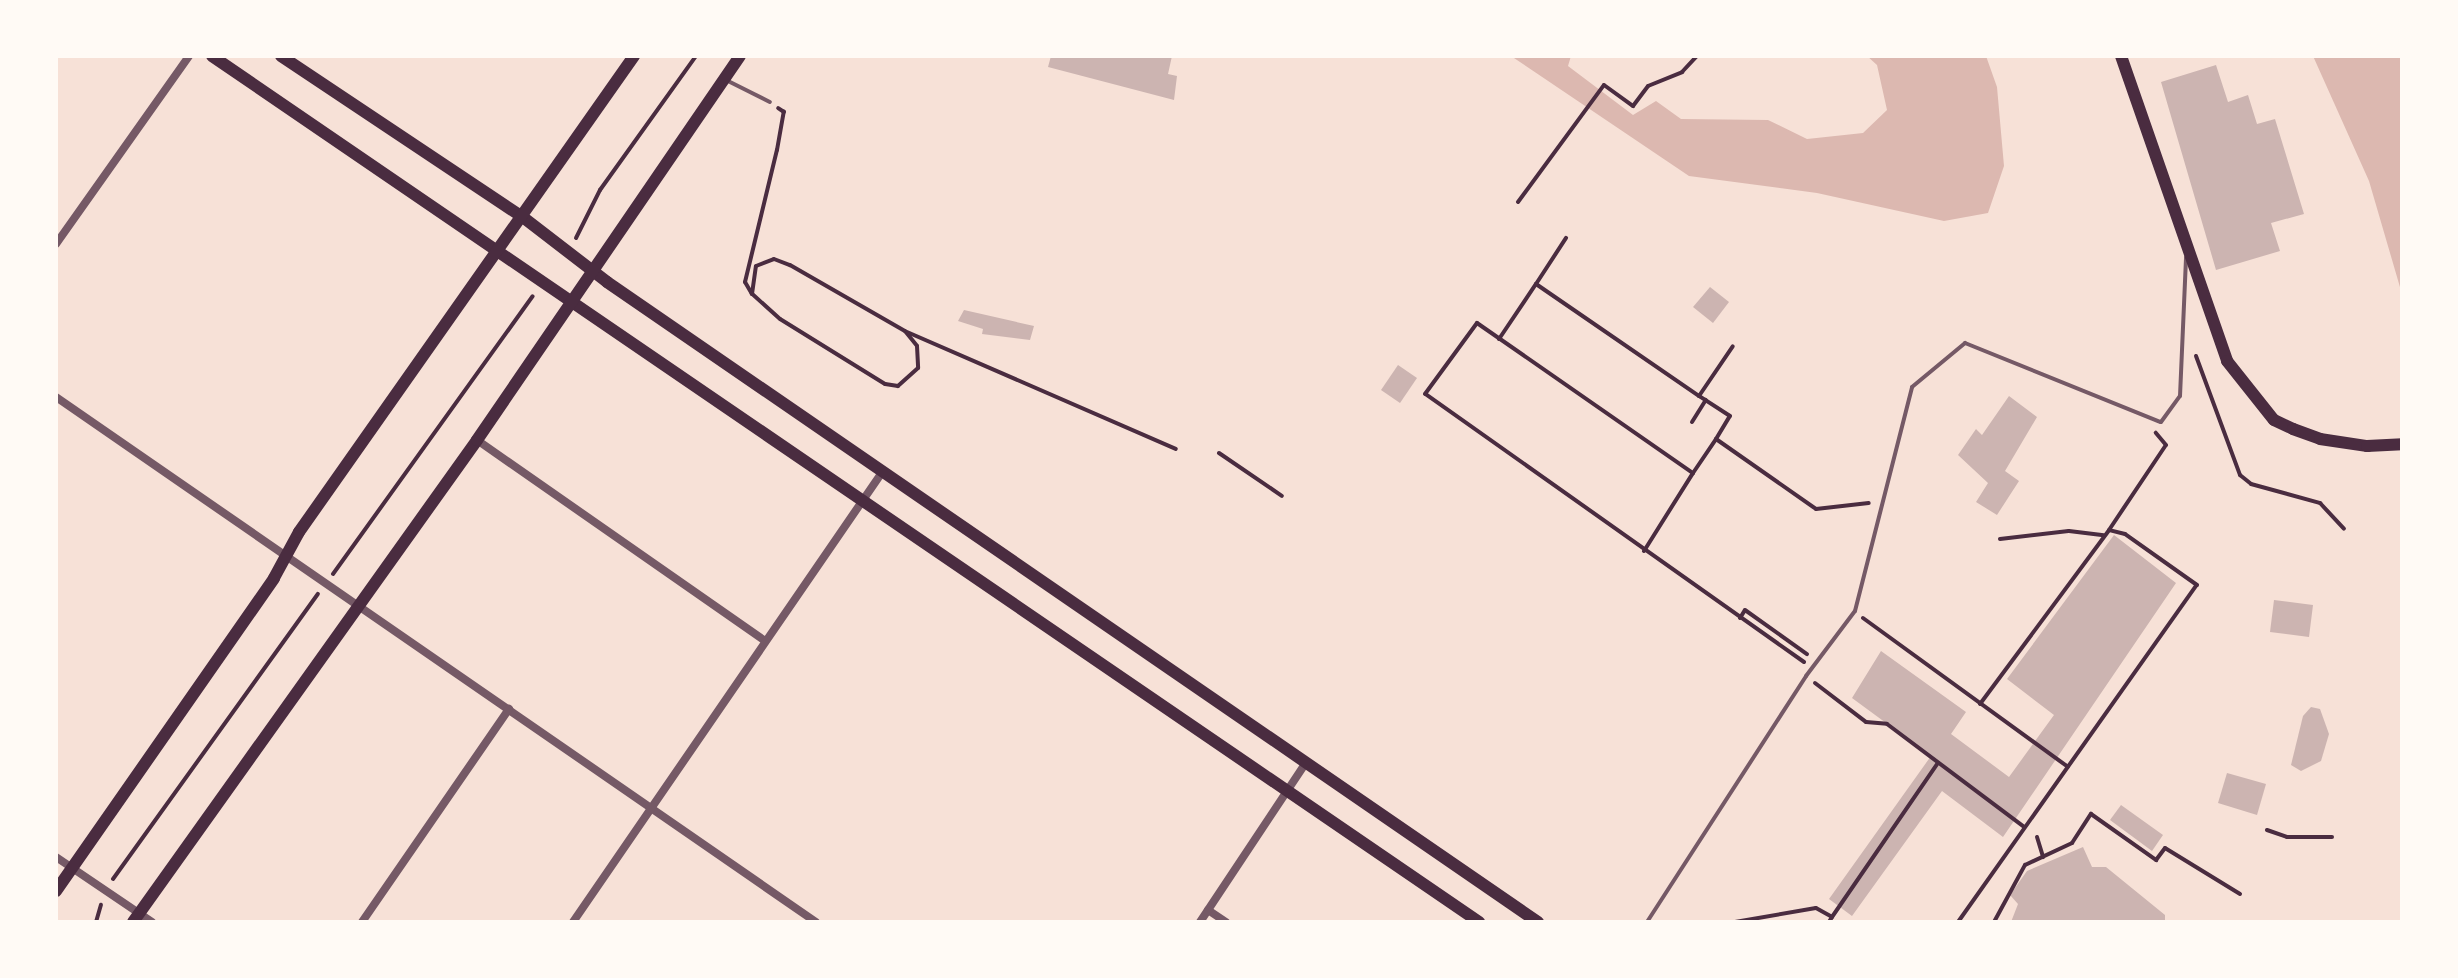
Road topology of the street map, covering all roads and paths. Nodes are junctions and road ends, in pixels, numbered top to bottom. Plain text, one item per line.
1 (189, 56) edge
2 (212, 56) edge
3 (281, 56) edge
4 (634, 56) edge
5 (696, 56) edge
6 (740, 56) edge
7 (1697, 56) edge
8 (2121, 56) edge
9 (724, 79) junction
10 (770, 102) joint
11 (1518, 202) dead end
12 (524, 218) junction
13 (1566, 238) dead end
14 (56, 244) edge
15 (2187, 245) junction
16 (569, 250) junction
17 (497, 252) junction
18 (591, 268) junction
19 (1536, 284) junction
20 (547, 285) junction
21 (752, 294) junction
22 (571, 301) junction
23 (905, 331) junction
24 (1499, 339) junction
25 (2193, 345) dead end
26 (1733, 346) dead end
27 (1699, 396) junction
28 (56, 397) edge
29 (1706, 400) junction
30 (2142, 416) junction
31 (1692, 422) dead end
32 (1716, 439) junction
33 (477, 440) junction
34 (2402, 444) edge
35 (1176, 449) dead end
36 (1219, 453) dead end
37 (883, 471) junction
38 (1693, 473) junction
39 (1282, 496) dead end
40 (1880, 501) junction
41 (863, 502) junction
42 (2344, 529) dead end
43 (2109, 530) junction
44 (2104, 535) junction
45 (2000, 539) dead end
46 (1644, 551) junction
47 (288, 557) junction
48 (327, 584) junction
49 (360, 606) junction
50 (1855, 611) junction
51 (1740, 618) junction
52 (765, 641) junction
53 (1808, 655) dead end
54 (1805, 662) dead end
55 (1806, 676) junction
56 (1980, 704) junction
57 (509, 709) junction
58 (1938, 763) junction
59 (1305, 764) junction
60 (2068, 767) junction
61 (1287, 791) junction
62 (647, 808) junction
63 (2024, 827) junction
64 (2267, 830) dead end
65 (2037, 837) dead end
66 (2332, 837) dead end
67 (56, 857) edge
68 (2043, 857) junction
69 (73, 868) junction
70 (56, 891) edge
71 (105, 892) junction
72 (2240, 894) dead end
73 (1208, 910) junction
74 (136, 918) edge
75 (1830, 920) edge
76 (1996, 920) edge
77 (96, 922) edge
78 (152, 922) edge
79 (362, 922) edge
80 (573, 922) edge
81 (816, 922) edge
82 (1200, 922) edge
83 (1226, 922) edge
84 (1479, 922) edge
85 (1538, 922) edge
86 (1647, 922) edge
87 (1735, 922) edge
88 (1958, 922) edge

1 - 14 street
2 - 17 main road
3 - 12 main road
4 - 12 main road
5 - 16 path
6 - 9 main road
7 - 11 path
8 - 15 main road
9 - 10 lane
9 - 18 main road
10 - 21 path
12 - 16 main road
12 - 17 main road
13 - 19 path
15 - 30 lane
15 - 34 main road
16 - 18 main road
17 - 20 main road
17 - 47 main road
18 - 22 main road
18 - 37 main road
19 - 24 path
19 - 27 path
20 - 22 main road
20 - 48 path
21 - 23 path
21 - 23 path
22 - 33 main road
22 - 41 main road
23 - 35 path
24 - 38 path
24 - 46 path
25 - 42 path
26 - 27 path
27 - 29 path
28 - 47 street
29 - 31 path
29 - 32 path
30 - 40 lane
30 - 43 path
32 - 38 path
32 - 40 path
33 - 49 main road
33 - 52 street
36 - 39 path
37 - 41 street
37 - 59 main road
38 - 46 path
40 - 50 lane
41 - 52 street
41 - 61 main road
43 - 44 path
43 - 60 path
44 - 45 path
44 - 56 path
46 - 51 path
47 - 48 street
47 - 69 main road
48 - 49 street
48 - 71 path
49 - 57 street
49 - 74 main road
50 - 55 lane
50 - 56 path
51 - 53 path
51 - 54 path
52 - 62 street
55 - 58 path
55 - 86 lane
56 - 60 path
57 - 62 street
57 - 79 street
58 - 63 path
58 - 75 path
59 - 61 street
59 - 85 main road
60 - 63 path
61 - 73 street
61 - 84 main road
62 - 80 street
62 - 81 street
63 - 88 path
64 - 66 path
65 - 68 path
67 - 69 street
68 - 72 path
68 - 76 path
69 - 70 main road
69 - 71 street
71 - 74 street
71 - 77 path
73 - 82 street
73 - 83 street
74 - 78 street
75 - 87 path

